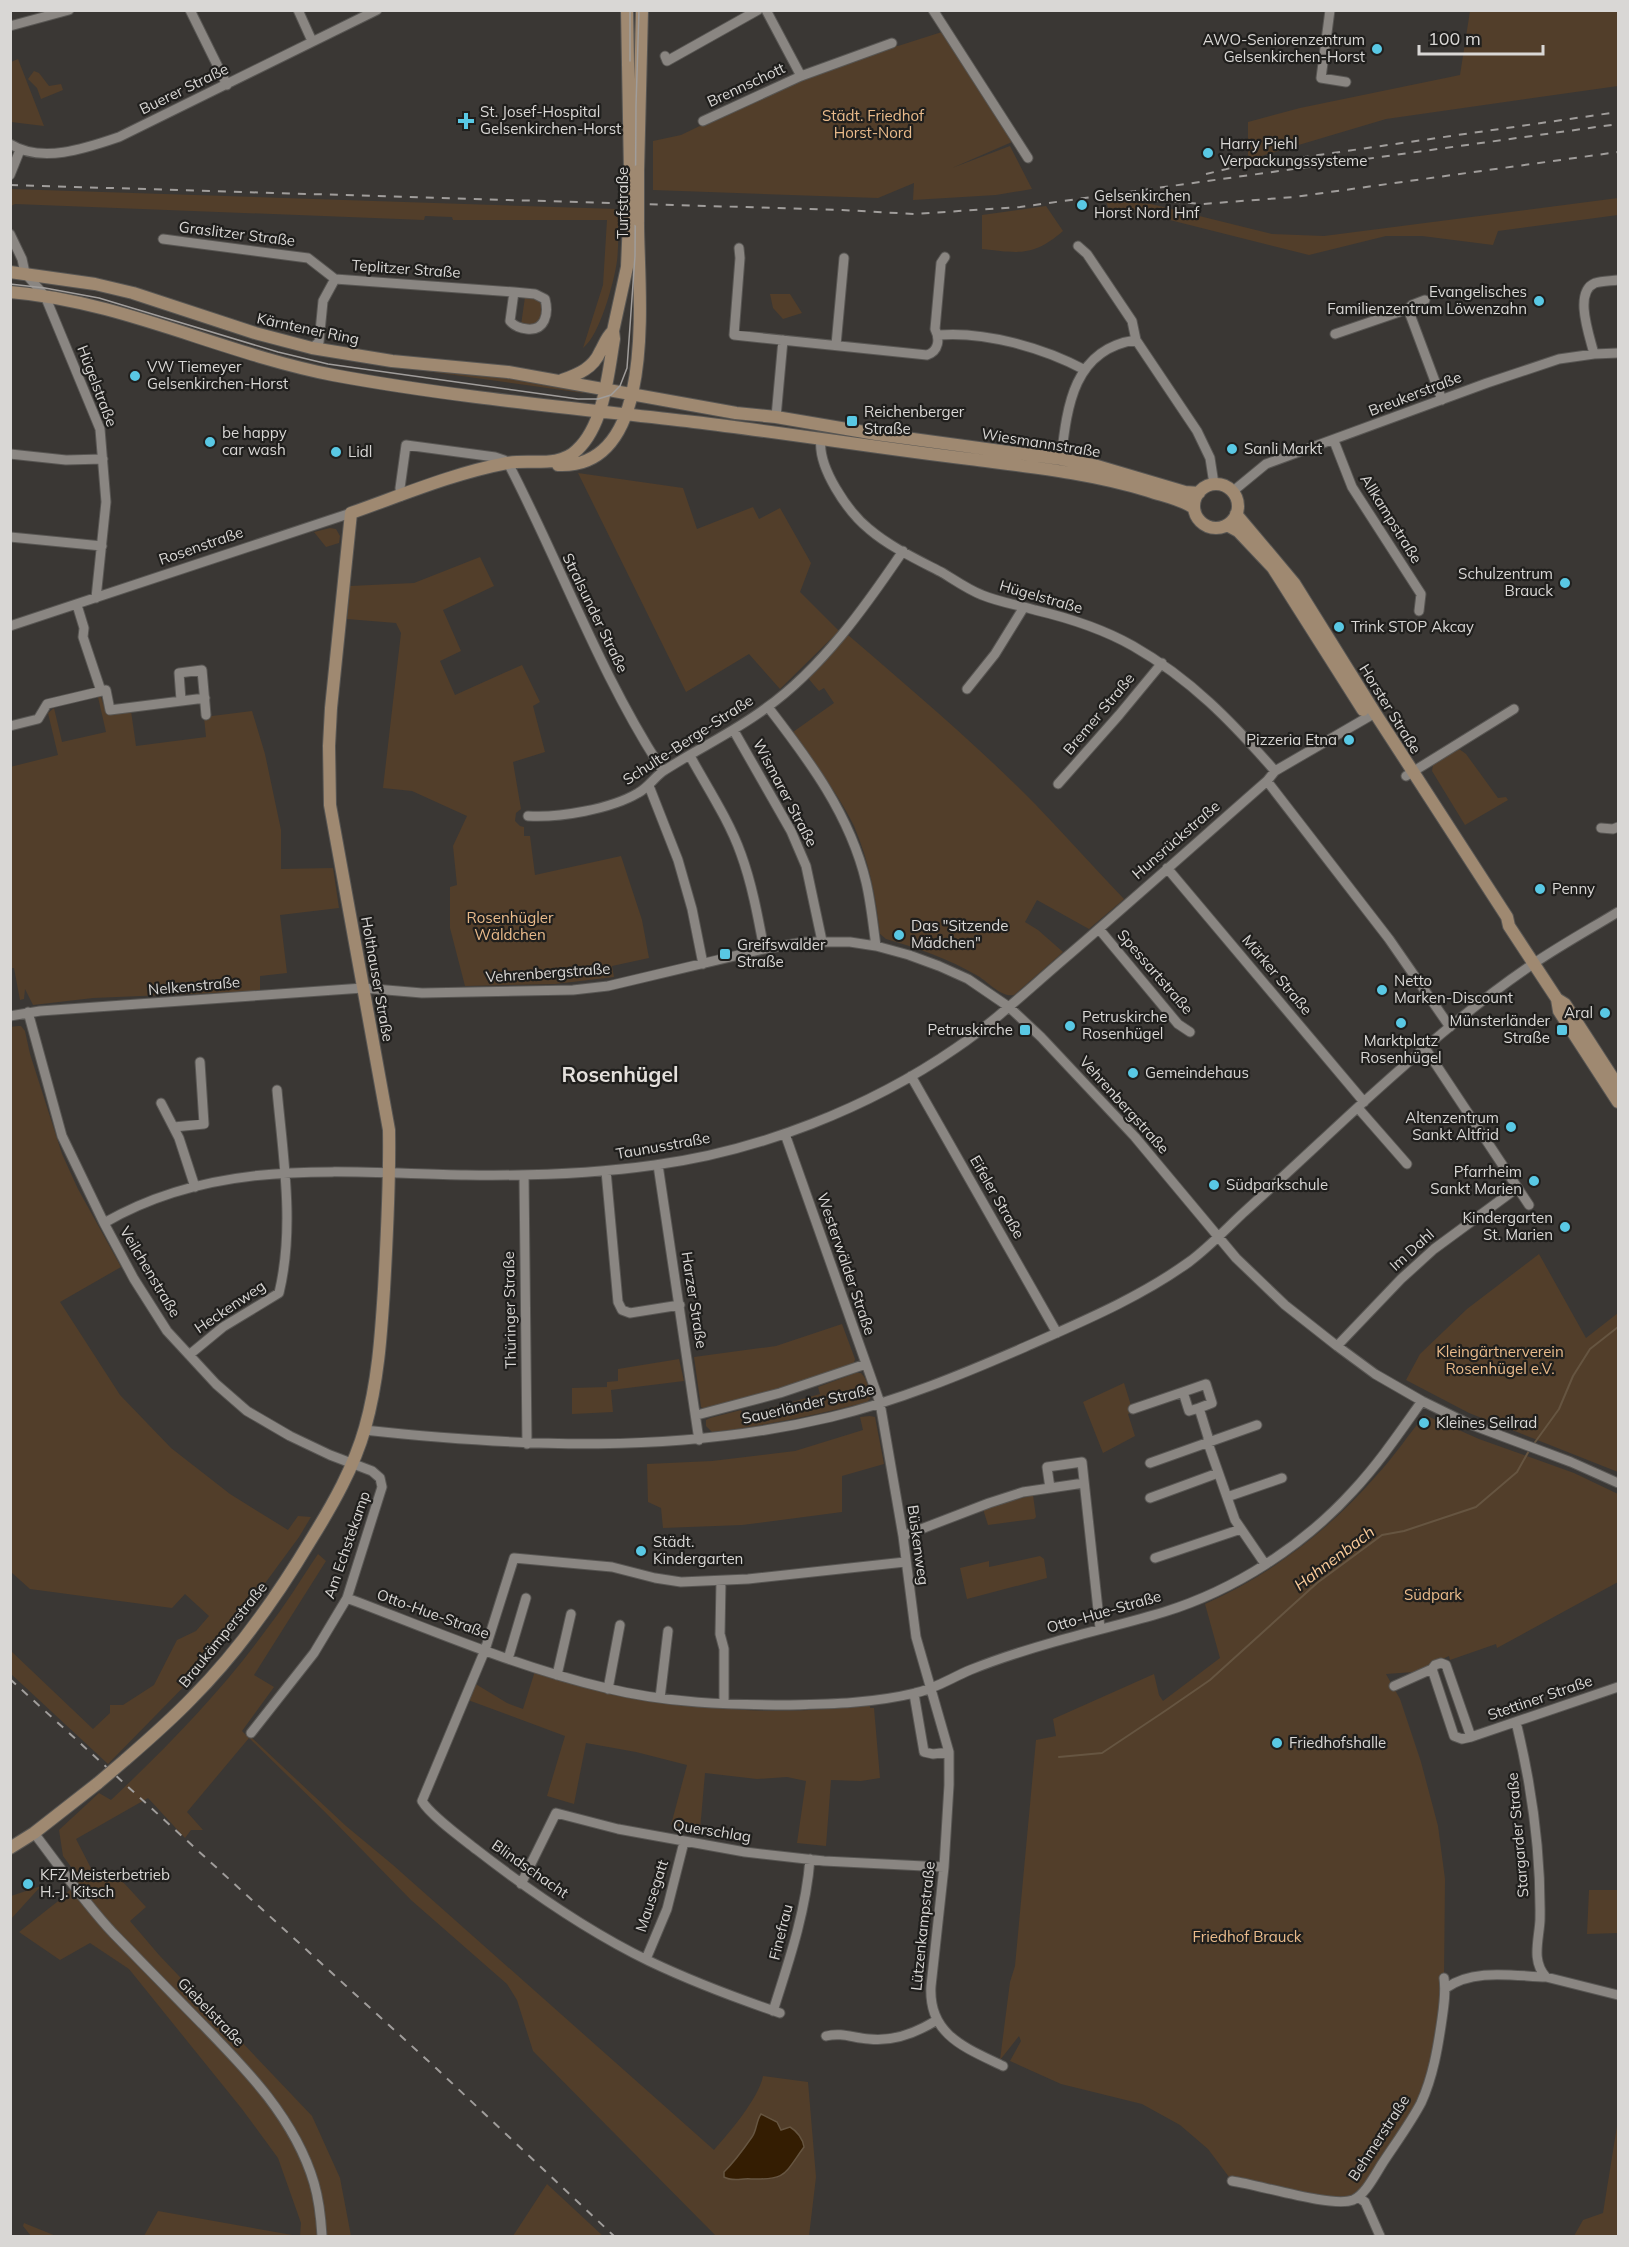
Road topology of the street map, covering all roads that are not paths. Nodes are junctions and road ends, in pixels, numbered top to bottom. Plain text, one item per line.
1 (69, 10) edge
2 (190, 10) edge
3 (298, 10) edge
4 (377, 10) edge
5 (758, 10) edge
6 (766, 10) edge
7 (933, 10) edge
8 (1330, 10) edge
9 (627, 15) edge
10 (642, 15) edge
11 (10, 26) edge
12 (312, 41) junction
13 (892, 43) dead end
14 (665, 56) dead end
15 (801, 76) junction
16 (1346, 82) dead end
17 (227, 85) junction
18 (634, 89) junction
19 (703, 121) dead end
20 (10, 144) edge
21 (20, 150) junction
22 (1028, 158) dead end
23 (13, 170) edge
24 (633, 220) junction
25 (10, 234) edge
26 (163, 239) dead end
27 (1078, 246) dead end
28 (739, 248) dead end
29 (945, 257) dead end
30 (844, 258) dead end
31 (10, 272) edge
32 (25, 273) junction
33 (335, 279) junction
34 (1618, 280) edge
35 (10, 292) edge
36 (514, 292) junction
37 (45, 296) junction
38 (1425, 300) dead end
39 (1408, 309) junction
40 (613, 332) junction
41 (1335, 334) dead end
42 (938, 335) junction
43 (783, 340) junction
44 (1136, 340) junction
45 (836, 345) junction
46 (312, 348) junction
47 (1618, 353) edge
48 (1594, 354) junction
49 (1084, 370) junction
50 (560, 380) junction
51 (605, 389) junction
52 (631, 395) junction
53 (1442, 400) junction
54 (598, 412) junction
55 (625, 414) junction
56 (776, 417) junction
57 (813, 422) junction
58 (876, 434) joint
59 (816, 439) junction
60 (1334, 441) junction
61 (10, 454) edge
62 (103, 459) junction
63 (1060, 459) junction
64 (545, 462) junction
65 (508, 463) junction
66 (1214, 484) junction
67 (1232, 492) junction
68 (1199, 493) junction
69 (401, 495) junction
70 (1194, 508) junction
71 (351, 513) junction
72 (1236, 514) junction
73 (1227, 525) junction
74 (10, 537) edge
75 (102, 546) junction
76 (903, 551) junction
77 (96, 597) junction
78 (77, 605) junction
79 (1024, 607) junction
80 (1419, 611) dead end
81 (10, 626) edge
82 (1162, 663) junction
83 (968, 689) dead end
84 (101, 691) junction
85 (205, 698) junction
86 (181, 700) junction
87 (768, 707) junction
88 (1514, 709) dead end
89 (206, 715) dead end
90 (1371, 715) junction
91 (10, 726) edge
92 (734, 731) junction
93 (690, 756) junction
94 (663, 771) junction
95 (1275, 771) junction
96 (1409, 774) junction
97 (1267, 781) junction
98 (1058, 784) dead end
99 (649, 786) junction
100 (528, 816) dead end
101 (1618, 827) edge
102 (1601, 828) dead end
103 (1167, 868) junction
104 (1618, 912) edge
105 (1099, 929) junction
106 (822, 941) junction
107 (876, 946) junction
108 (764, 949) junction
109 (703, 964) junction
110 (1533, 964) junction
111 (363, 988) junction
112 (1557, 999) junction
113 (1009, 1007) junction
114 (28, 1012) junction
115 (10, 1016) edge
116 (1450, 1028) junction
117 (1190, 1032) dead end
118 (1425, 1048) junction
119 (200, 1062) dead end
120 (911, 1076) junction
121 (1618, 1086) edge
122 (277, 1090) dead end
123 (1618, 1102) edge
124 (162, 1103) dead end
125 (1361, 1105) junction
126 (174, 1127) junction
127 (785, 1134) junction
128 (1407, 1164) dead end
129 (658, 1165) junction
130 (606, 1171) junction
131 (285, 1172) junction
132 (390, 1173) junction
133 (524, 1175) junction
134 (195, 1187) junction
135 (1517, 1188) junction
136 (1529, 1205) dead end
137 (104, 1224) junction
138 (1218, 1236) junction
139 (680, 1305) junction
140 (1056, 1333) junction
141 (1337, 1346) junction
142 (189, 1355) junction
143 (866, 1364) junction
144 (1183, 1392) junction
145 (1422, 1401) junction
146 (880, 1403) junction
147 (1133, 1408) dead end
148 (1198, 1408) junction
149 (697, 1415) junction
150 (1257, 1425) dead end
151 (364, 1430) junction
152 (699, 1440) junction
153 (1208, 1443) junction
154 (527, 1444) junction
155 (358, 1449) joint
156 (352, 1462) junction
157 (1150, 1463) dead end
158 (1218, 1473) junction
159 (1282, 1478) dead end
160 (1083, 1483) junction
161 (1618, 1483) edge
162 (1050, 1488) junction
163 (1150, 1497) dead end
164 (1227, 1497) junction
165 (1241, 1528) junction
166 (903, 1536) junction
167 (1155, 1558) dead end
168 (905, 1562) junction
169 (1265, 1564) junction
170 (721, 1581) junction
171 (347, 1598) junction
172 (526, 1598) dead end
173 (571, 1614) dead end
174 (620, 1625) dead end
175 (1100, 1628) junction
176 (668, 1631) dead end
177 (485, 1650) junction
178 (508, 1659) junction
179 (1432, 1670) junction
180 (557, 1675) junction
181 (1394, 1686) dead end
182 (608, 1689) junction
183 (932, 1689) junction
184 (1618, 1690) edge
185 (914, 1694) junction
186 (660, 1698) junction
187 (724, 1703) junction
188 (1516, 1722) junction
189 (251, 1733) dead end
190 (1472, 1737) junction
191 (948, 1752) junction
192 (34, 1833) junction
193 (684, 1842) junction
194 (10, 1848) edge
195 (810, 1859) junction
196 (944, 1867) junction
197 (521, 1884) junction
198 (646, 1959) junction
199 (1546, 1977) junction
200 (1618, 1995) edge
201 (777, 2012) joint
202 (937, 2020) junction
203 (826, 2036) dead end
204 (1003, 2066) dead end
205 (1232, 2181) dead end
206 (1358, 2197) junction
207 (322, 2236) edge
208 (1380, 2236) edge

1 - 11 street
2 - 17 street
3 - 12 street
4 - 12 street, Buerer Straße
5 - 14 street
6 - 15 street, Brennschott
7 - 22 street
8 - 16 street
9 - 18 main road, Turfstraße
10 - 18 main road, Turfstraße
12 - 17 street, Buerer Straße
13 - 15 street, Brennschott
15 - 19 street, Brennschott
17 - 21 street, Buerer Straße
18 - 24 main road, Turfstraße, bridge
20 - 21 street
21 - 23 street
24 - 40 main road, Turfstraße
24 - 52 main road, Turfstraße
25 - 32 street, Hügelstraße
26 - 33 street, Graslitzer Straße
27 - 44 street
28 - 43 street
29 - 42 street
30 - 45 street
31 - 32 main road, Kärntener Ring
32 - 37 street, Hügelstraße
32 - 46 main road, Kärntener Ring
33 - 36 street, Teplitzer Straße
33 - 46 street, Teplitzer Straße
34 - 48 street
35 - 37 main road
36 - 36 street, Teplitzer Straße
37 - 54 main road
37 - 62 street, Hügelstraße
38 - 39 street
39 - 41 street
39 - 53 street
40 - 50 main road
40 - 51 main road, Turfstraße
42 - 45 street
42 - 49 street
43 - 45 street
43 - 56 street
44 - 49 street
44 - 66 street
46 - 50 main road, Kärntener Ring
47 - 48 street, Breukerstraße
48 - 53 street, Breukerstraße
49 - 63 street
50 - 51 main road, Kärntener Ring
51 - 52 main road, Kärntener Ring
51 - 54 main road
52 - 55 main road
52 - 56 main road, Kärntener Ring
53 - 60 street, Breukerstraße
54 - 55 main road
54 - 64 main road, Rosenstraße
55 - 59 main road
55 - 64 main road, Rosenstraße
56 - 57 main road, Kärntener Ring
57 - 58 main road, Kärntener Ring
57 - 59 street
58 - 63 main road, Wiesmannstraße
59 - 70 main road, Wiesmannstraße
59 - 76 street, Hügelstraße
60 - 67 street, Breukerstraße
60 - 80 street, Allkampstraße
61 - 62 street
62 - 75 street, Hügelstraße
63 - 68 main road, Wiesmannstraße
64 - 65 main road, Rosenstraße
65 - 69 main road, Rosenstraße
65 - 69 street, Rosenstraße
65 - 94 street, Stralsunder Straße
66 - 67 main road
66 - 68 main road
67 - 72 main road
68 - 70 main road
69 - 71 main road, Rosenstraße
70 - 73 main road
71 - 77 street, Rosenstraße
71 - 111 main road, Holthauser Straße
72 - 73 main road
72 - 90 main road, Horster Straße
73 - 90 main road, Horster Straße
74 - 75 street
75 - 77 street, Hügelstraße
76 - 79 street, Hügelstraße
76 - 87 street, Schulte-Berge-Straße
77 - 78 street, Rosenstraße
78 - 81 street, Rosenstraße
78 - 84 street
79 - 82 street, Hügelstraße
79 - 83 street
82 - 95 street, Hügelstraße
82 - 98 street, Bremer Straße
84 - 86 street
84 - 91 street
85 - 86 street
85 - 86 street
85 - 89 street
87 - 92 street, Schulte-Berge-Straße
87 - 107 street
88 - 96 street
90 - 95 street, Hunsrückstraße
90 - 96 main road, Horster Straße
92 - 93 street, Schulte-Berge-Straße
92 - 106 street, Wismarer Straße
93 - 94 street, Schulte-Berge-Straße
93 - 108 street
94 - 99 street, Schulte-Berge-Straße
95 - 97 street, Hunsrückstraße
96 - 110 main road, Horster Straße
97 - 103 street, Hunsrückstraße
97 - 116 street
99 - 100 street, Schulte-Berge-Straße
99 - 109 street
101 - 102 street
103 - 105 street, Hunsrückstraße
103 - 125 street, Märker Straße
104 - 110 street
105 - 113 street, Hunsrückstraße
105 - 117 street, Spessartstraße
106 - 107 street, Vehrenbergstraße
106 - 108 street, Vehrenbergstraße
107 - 113 street, Vehrenbergstraße
108 - 109 street, Vehrenbergstraße
109 - 111 street, Vehrenbergstraße
110 - 112 main road, Horster Straße
110 - 116 street
111 - 114 street, Nelkenstraße
111 - 132 main road, Holthauser Straße
112 - 121 main road, Horster Straße
112 - 123 main road, Horster Straße
113 - 120 street, Taunusstraße
113 - 138 street, Vehrenbergstraße
114 - 115 street, Nelkenstraße
114 - 137 street, Veilchenstraße
116 - 118 street
118 - 125 street
118 - 135 street
119 - 126 street
120 - 127 street, Taunusstraße
120 - 140 street, Eifeler Straße
122 - 131 street
124 - 126 street
125 - 128 street
125 - 138 street
126 - 134 street
127 - 129 street, Taunusstraße
127 - 143 street, Westerwälder Straße
129 - 130 street, Taunusstraße
129 - 139 street, Harzer Straße
130 - 133 street, Taunusstraße
130 - 139 street
131 - 132 street, Taunusstraße
131 - 134 street, Taunusstraße
131 - 142 street, Heckenweg
132 - 133 street, Taunusstraße
132 - 151 main road, Holthauser Straße
133 - 154 street, Thüringer Straße
134 - 137 street, Taunusstraße
135 - 136 street
135 - 141 street, Im Dahl
137 - 142 street, Veilchenstraße
138 - 140 street, Sauerländer Straße
138 - 141 street, Vehrenbergstraße
139 - 149 street, Harzer Straße
140 - 146 street, Sauerländer Straße
141 - 145 street, Vehrenbergstraße
142 - 156 street, Veilchenstraße
143 - 146 street, Westerwälder Straße
143 - 149 street, Sauerländer Straße
144 - 147 street
144 - 148 street
144 - 148 street
145 - 161 street, Vehrenbergstraße
145 - 169 street, Otto-Hue-Straße
146 - 152 street, Sauerländer Straße
146 - 166 street, Büskenweg
148 - 153 street
149 - 152 street, Harzer Straße
150 - 153 street
151 - 154 street, Sauerländer Straße
151 - 155 main road, Holthauser Straße
152 - 154 street, Sauerländer Straße
153 - 157 street
153 - 158 street
155 - 156 main road, Braukämperstraße
156 - 171 street, Am Echstekamp
156 - 192 main road, Braukämperstraße, bridge
158 - 163 street
158 - 164 street
159 - 164 street
160 - 162 street
160 - 162 street
160 - 175 street
162 - 166 street
164 - 165 street
165 - 167 street
165 - 169 street
166 - 168 street, Büskenweg
168 - 170 street
168 - 183 street, Büskenweg
169 - 175 street, Otto-Hue-Straße
170 - 177 street
170 - 187 street
171 - 177 street, Otto-Hue-Straße
171 - 189 street, Am Echstekamp
172 - 178 street
173 - 180 street
174 - 182 street
175 - 183 street, Otto-Hue-Straße
176 - 186 street
177 - 178 street, Otto-Hue-Straße
177 - 197 street, Blindschacht
178 - 180 street, Otto-Hue-Straße
179 - 181 street
179 - 190 street
179 - 190 street
180 - 182 street, Otto-Hue-Straße
182 - 186 street, Otto-Hue-Straße
183 - 185 street, Otto-Hue-Straße
183 - 191 street, Lützenkampstraße
184 - 188 street, Stettiner Straße
185 - 187 street, Otto-Hue-Straße
185 - 191 street
186 - 187 street, Otto-Hue-Straße
188 - 190 street, Stettiner Straße
188 - 199 street, Stargarder Straße
191 - 196 street, Lützenkampstraße
192 - 194 main road, Braukämperstraße
192 - 207 street, Giebelstraße
193 - 195 street, Querschlag
193 - 197 street, Querschlag
193 - 198 street, Mausegatt
195 - 196 street, Querschlag
195 - 201 street, Finefrau
196 - 202 street, Lützenkampstraße
197 - 198 street, Blindschacht
198 - 201 street, Blindschacht
199 - 200 street
199 - 206 street, Behmerstraße
202 - 203 street
202 - 204 street, Lützenkampstraße
205 - 206 street, Behmerstraße
206 - 208 street, Behmerstraße

